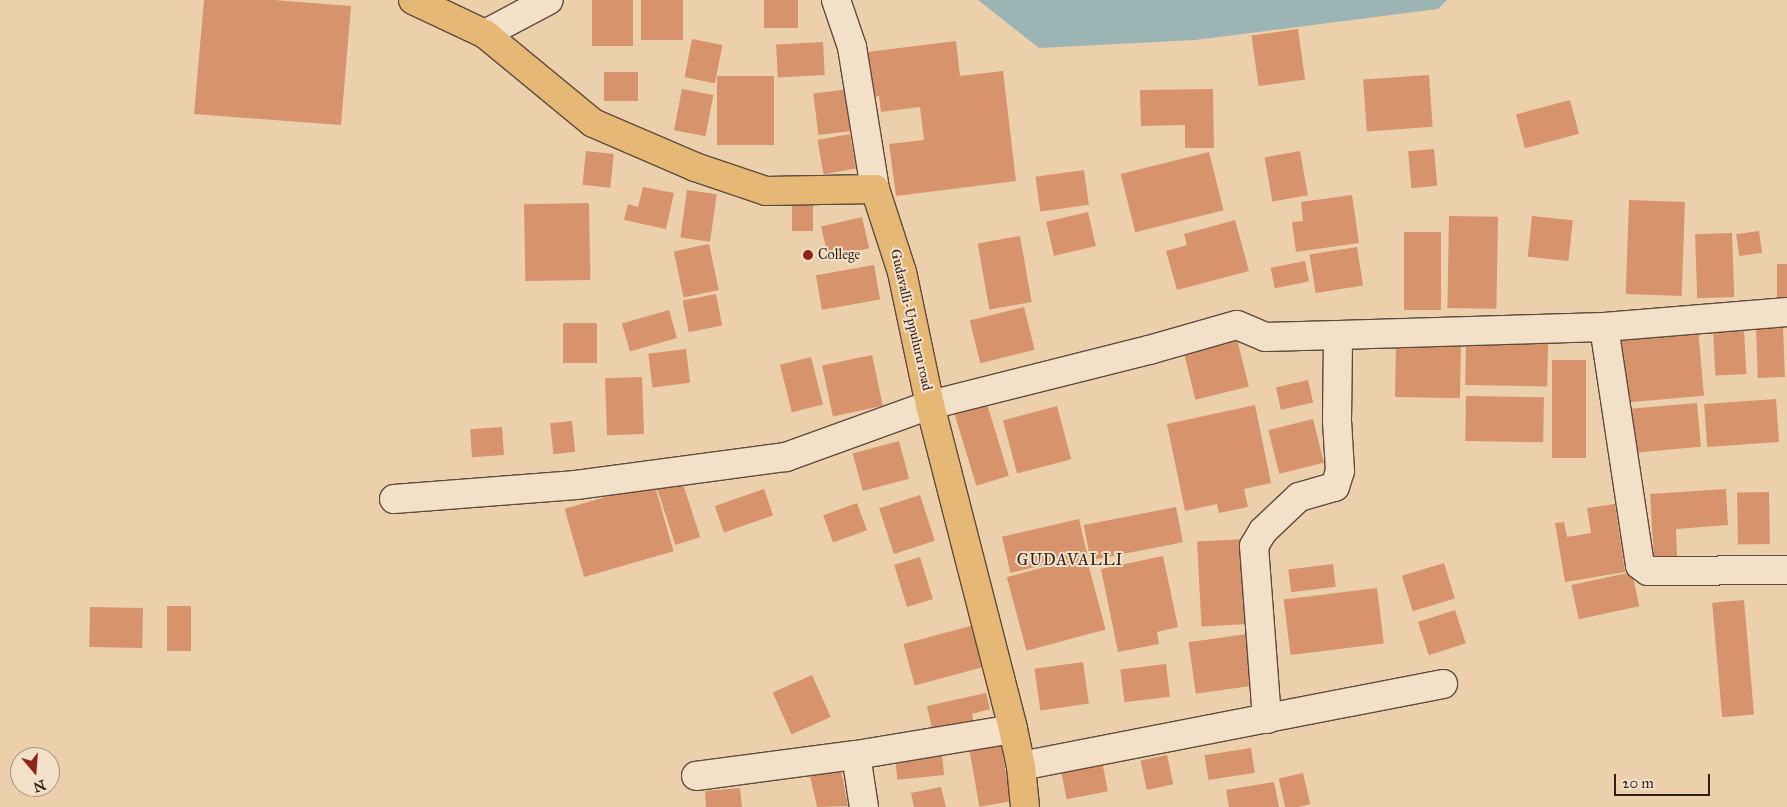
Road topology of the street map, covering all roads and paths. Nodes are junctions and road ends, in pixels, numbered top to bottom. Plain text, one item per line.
1 (413, 0) edge
2 (549, 0) edge
3 (836, 0) edge
4 (485, 34) junction
5 (875, 189) junction
6 (1787, 312) edge
7 (1604, 327) junction
8 (1338, 335) junction
9 (930, 404) junction
10 (394, 499) dead end
11 (1787, 570) edge
12 (1443, 684) dead end
13 (1267, 718) junction
14 (1013, 730) junction
15 (856, 755) junction
16 (1020, 766) junction
17 (696, 776) dead end
18 (864, 807) edge
19 (1025, 807) edge

1 - 4 main road
2 - 4 street
3 - 5 street
4 - 5 main road
5 - 9 main road, Gudavalli-Uppuluru road
6 - 7 street
7 - 8 street
7 - 11 street
8 - 9 street
8 - 13 street
9 - 10 street
9 - 14 main road, Gudavalli-Uppuluru road
12 - 13 street
13 - 16 street
14 - 15 street
14 - 16 main road, Gudavalli-Uppuluru road
15 - 17 street
15 - 18 street
16 - 19 main road, Gudavalli-Uppuluru road

